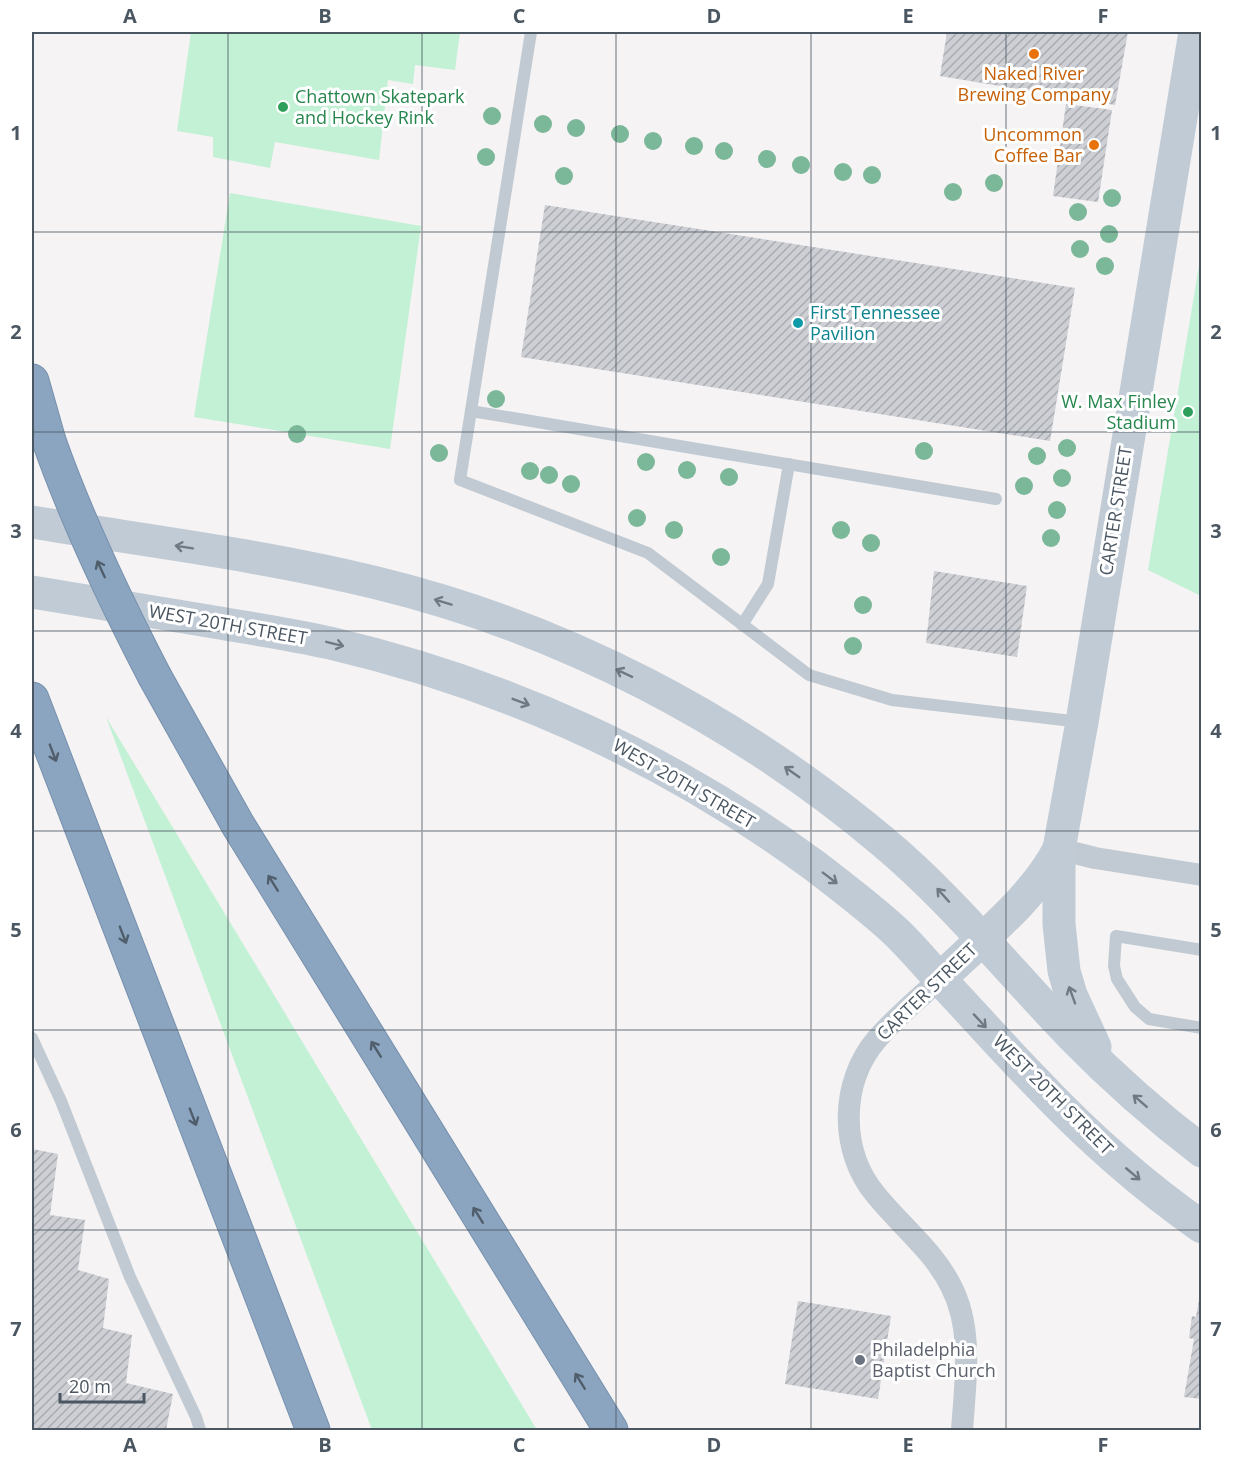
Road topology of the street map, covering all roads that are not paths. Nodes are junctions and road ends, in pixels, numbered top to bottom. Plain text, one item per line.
1 (531, 32) edge
2 (1195, 32) edge
3 (32, 381) edge
4 (471, 411) junction
5 (789, 464) junction
6 (996, 499) dead end
7 (32, 522) edge
8 (32, 592) edge
9 (742, 625) junction
10 (32, 699) edge
11 (1082, 723) junction
12 (1059, 849) junction
13 (1202, 875) edge
14 (993, 928) junction
15 (1202, 950) edge
16 (940, 979) junction
17 (1202, 1028) edge
18 (32, 1038) edge
19 (1104, 1067) junction
20 (1202, 1151) edge
21 (224, 1199) junction
22 (1202, 1227) edge
23 (200, 1431) edge
24 (296, 1431) edge
25 (314, 1431) edge
26 (611, 1431) edge
27 (962, 1431) edge

1 - 4 lane
2 - 11 main road, CARTER STREET
26 -> 3 highway, bridge
4 - 5 lane
4 - 9 lane
5 - 6 lane
5 - 9 lane
14 -> 7 main road
8 -> 16 main road, WEST 20TH STREET
9 - 11 lane
10 -> 21 highway
11 - 12 main road, CARTER STREET
12 - 13 street
12 - 14 main road, CARTER STREET
19 -> 12 main road
14 - 16 main road, CARTER STREET
14 - 19 main road
15 - 17 lane
16 -> 22 main road, WEST 20TH STREET
16 - 27 street, CARTER STREET
18 - 23 lane
20 -> 19 main road
21 - 24 highway
21 - 25 highway

